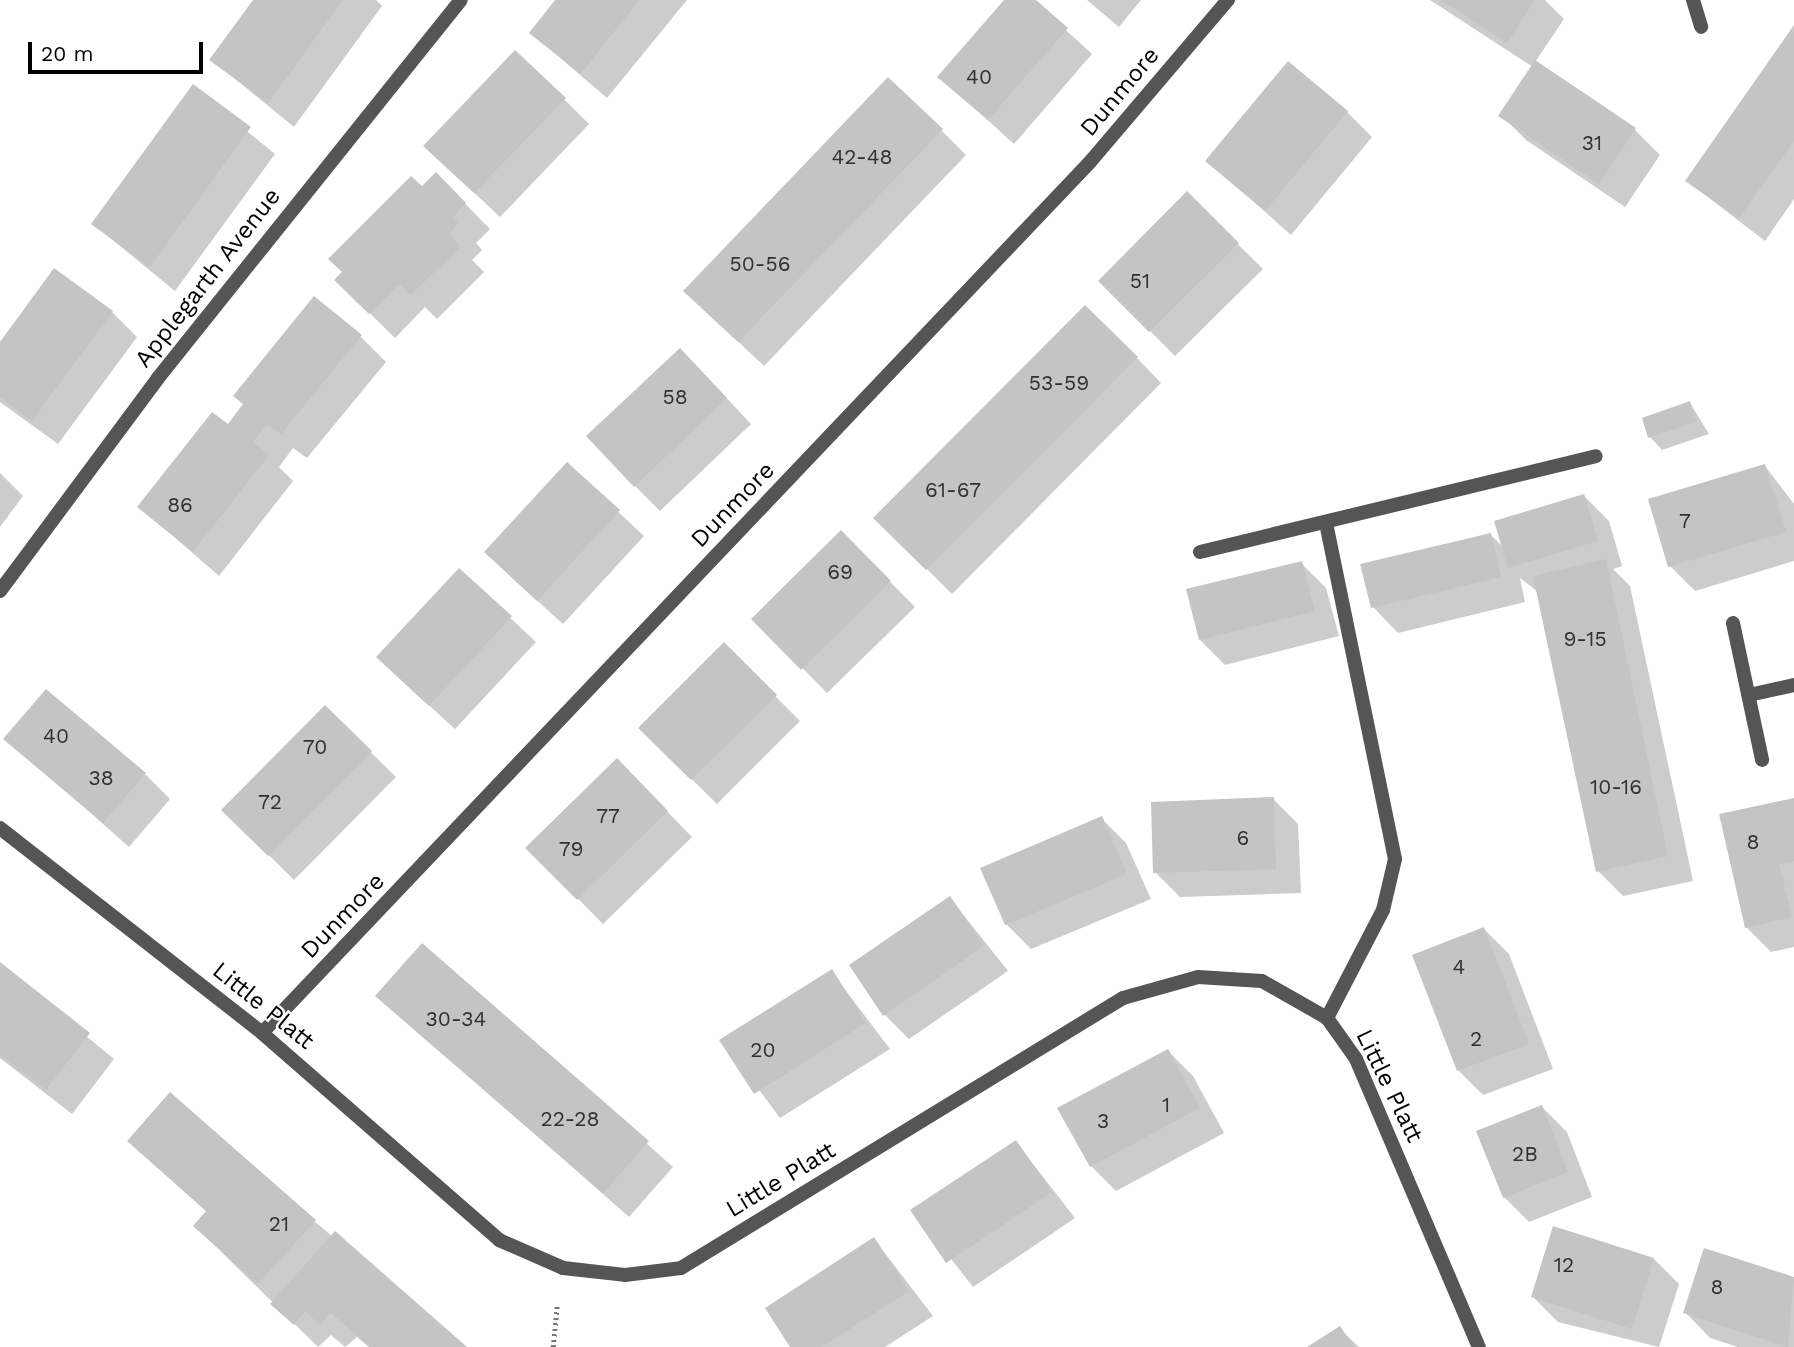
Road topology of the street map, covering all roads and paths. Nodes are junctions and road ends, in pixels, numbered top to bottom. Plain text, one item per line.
1 (461, 0) edge
2 (1228, 0) edge
3 (1693, 0) edge
4 (1701, 27) dead end
5 (1597, 456) dead end
6 (1326, 523) junction
7 (1200, 552) dead end
8 (0, 591) edge
9 (1733, 623) dead end
10 (1794, 685) edge
11 (1749, 695) junction
12 (1762, 760) dead end
13 (0, 828) edge
14 (1328, 1017) junction
15 (262, 1033) junction
16 (1479, 1347) edge

1 - 8 street, Applegarth Avenue
2 - 15 street, Dunmore
3 - 4 street
5 - 6 street
6 - 7 street
6 - 14 street
9 - 11 street
10 - 11 street
11 - 12 street
13 - 15 street, Little Platt
14 - 15 street, Little Platt
14 - 16 street, Little Platt

